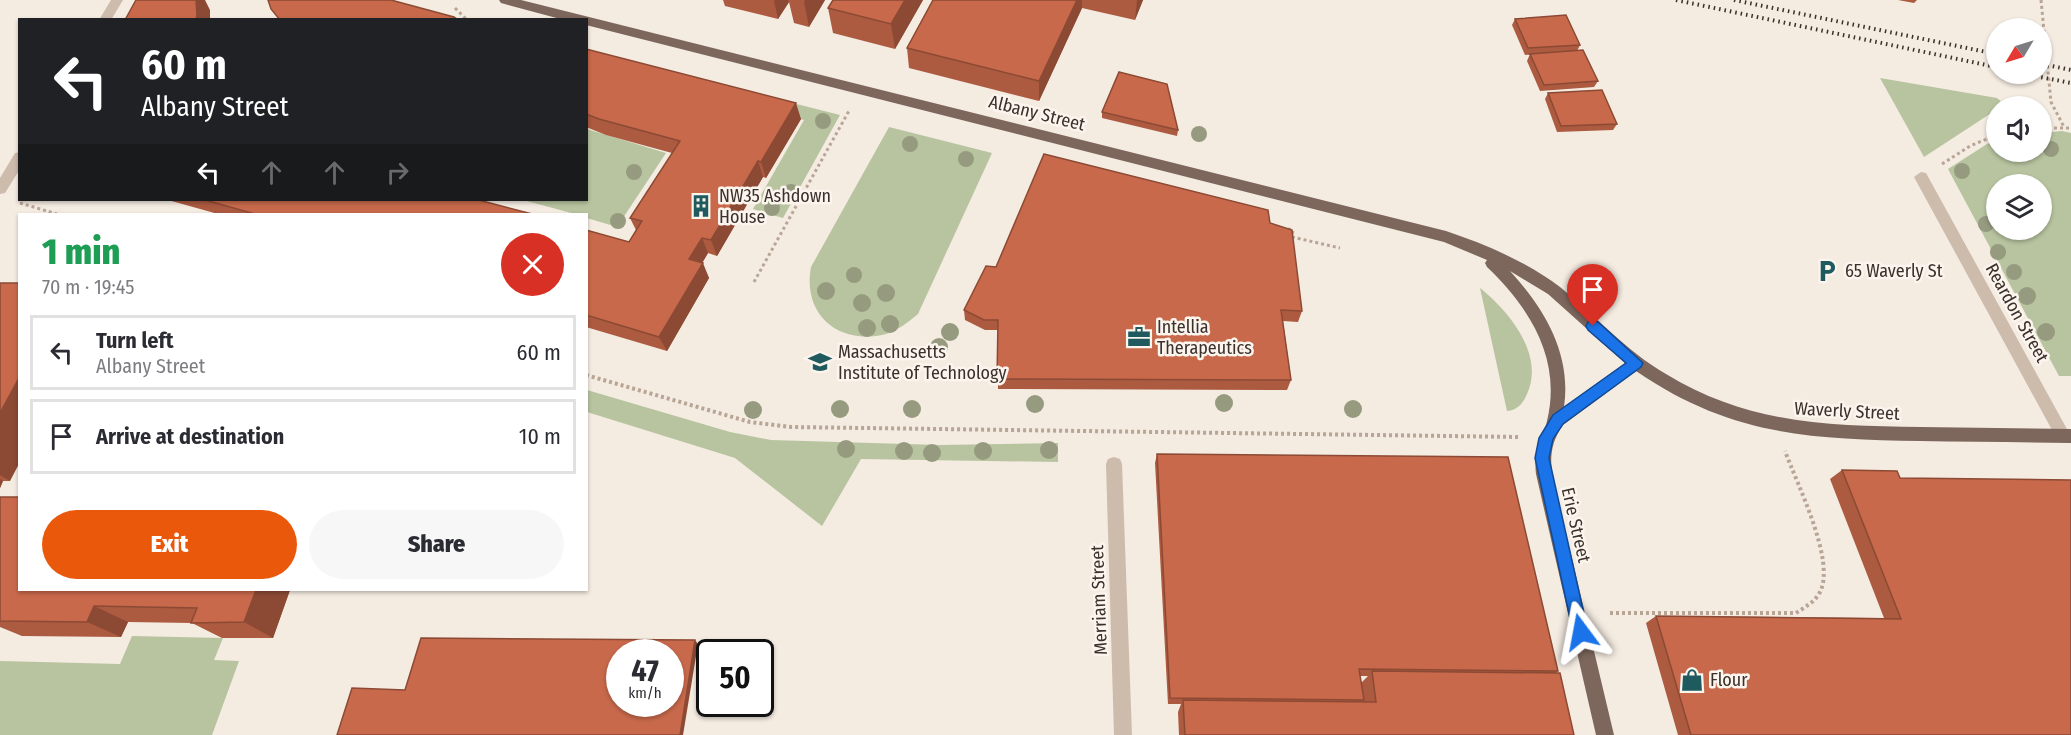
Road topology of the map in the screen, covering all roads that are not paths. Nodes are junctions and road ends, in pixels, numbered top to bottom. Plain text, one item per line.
1 (117, 0) edge
2 (505, 0) edge
3 (106, 18) edge
4 (576, 18) edge
5 (588, 21) edge
6 (18, 160) edge
7 (1921, 177) road end
8 (0, 189) edge
9 (1476, 250) junction
10 (1636, 363) junction
11 (1550, 432) junction
12 (2067, 436) edge
13 (1114, 464) dead end
14 (1123, 735) edge
15 (1605, 735) edge

1 - 3 street
2 - 4 main road, Albany Street
5 - 9 main road, Albany Street
6 - 8 street
7 - 12 street, Reardon Street
9 - 10 main road, Albany Street
9 - 11 main road, Albany Street
10 - 11 main road
10 - 12 main road, Waverly Street
11 - 15 main road, Erie Street
13 - 14 street, Merriam Street

